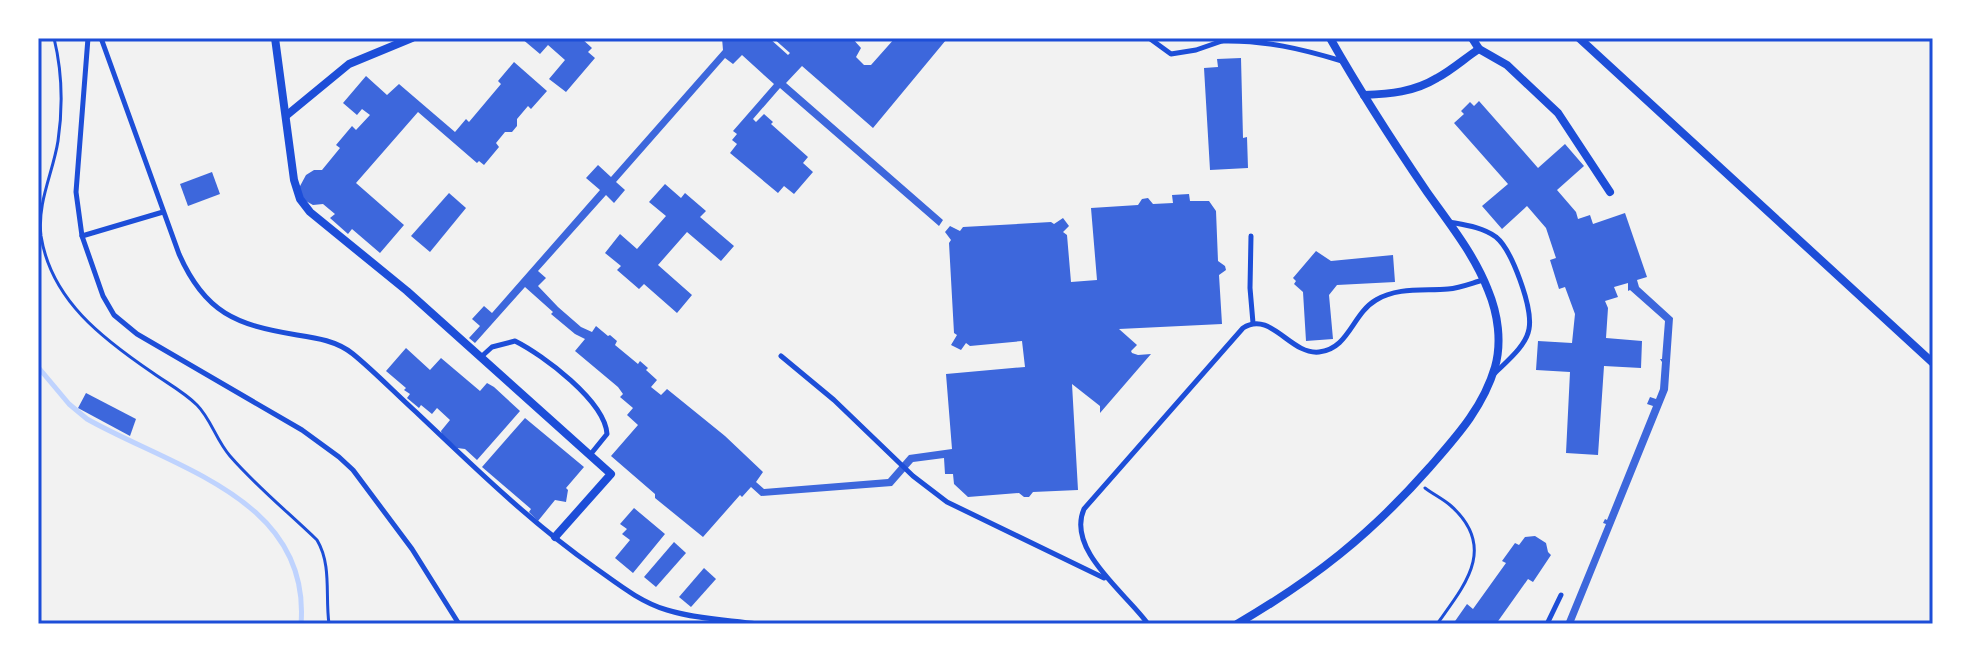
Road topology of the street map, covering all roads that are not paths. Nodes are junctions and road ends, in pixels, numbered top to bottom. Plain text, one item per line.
1 (88, 38) edge
2 (101, 38) edge
3 (275, 38) edge
4 (412, 38) edge
5 (1149, 38) edge
6 (1330, 38) edge
7 (1472, 38) edge
8 (1579, 38) edge
9 (1224, 39) edge
10 (1479, 49) junction
11 (1343, 61) junction
12 (1364, 95) junction
13 (287, 115) junction
14 (1610, 192) dead end
15 (163, 212) junction
16 (1448, 221) junction
17 (82, 236) junction
18 (1251, 236) dead end
19 (1483, 280) junction
20 (1253, 323) junction
21 (781, 356) dead end
22 (481, 357) junction
23 (1933, 363) edge
24 (1492, 377) junction
25 (590, 455) junction
26 (555, 537) junction
27 (1106, 579) junction
28 (1561, 595) dead end
29 (459, 624) edge
30 (757, 624) edge
31 (1148, 624) edge
32 (1237, 624) edge
33 (1547, 624) edge

1 - 17 lane
2 - 15 lane
3 - 13 street
4 - 13 street
5 - 9 lane
6 - 11 street
7 - 10 street
8 - 23 street
9 - 11 lane
10 - 12 street
10 - 14 street
11 - 12 street
12 - 16 street
13 - 22 street
15 - 17 lane
15 - 26 lane
16 - 19 street
16 - 24 lane
17 - 29 lane
18 - 20 lane
19 - 20 lane
19 - 24 street
20 - 27 lane
21 - 27 lane
22 - 25 street
22 - 25 lane
24 - 32 street
25 - 26 street
26 - 30 lane
27 - 31 lane
28 - 33 lane

